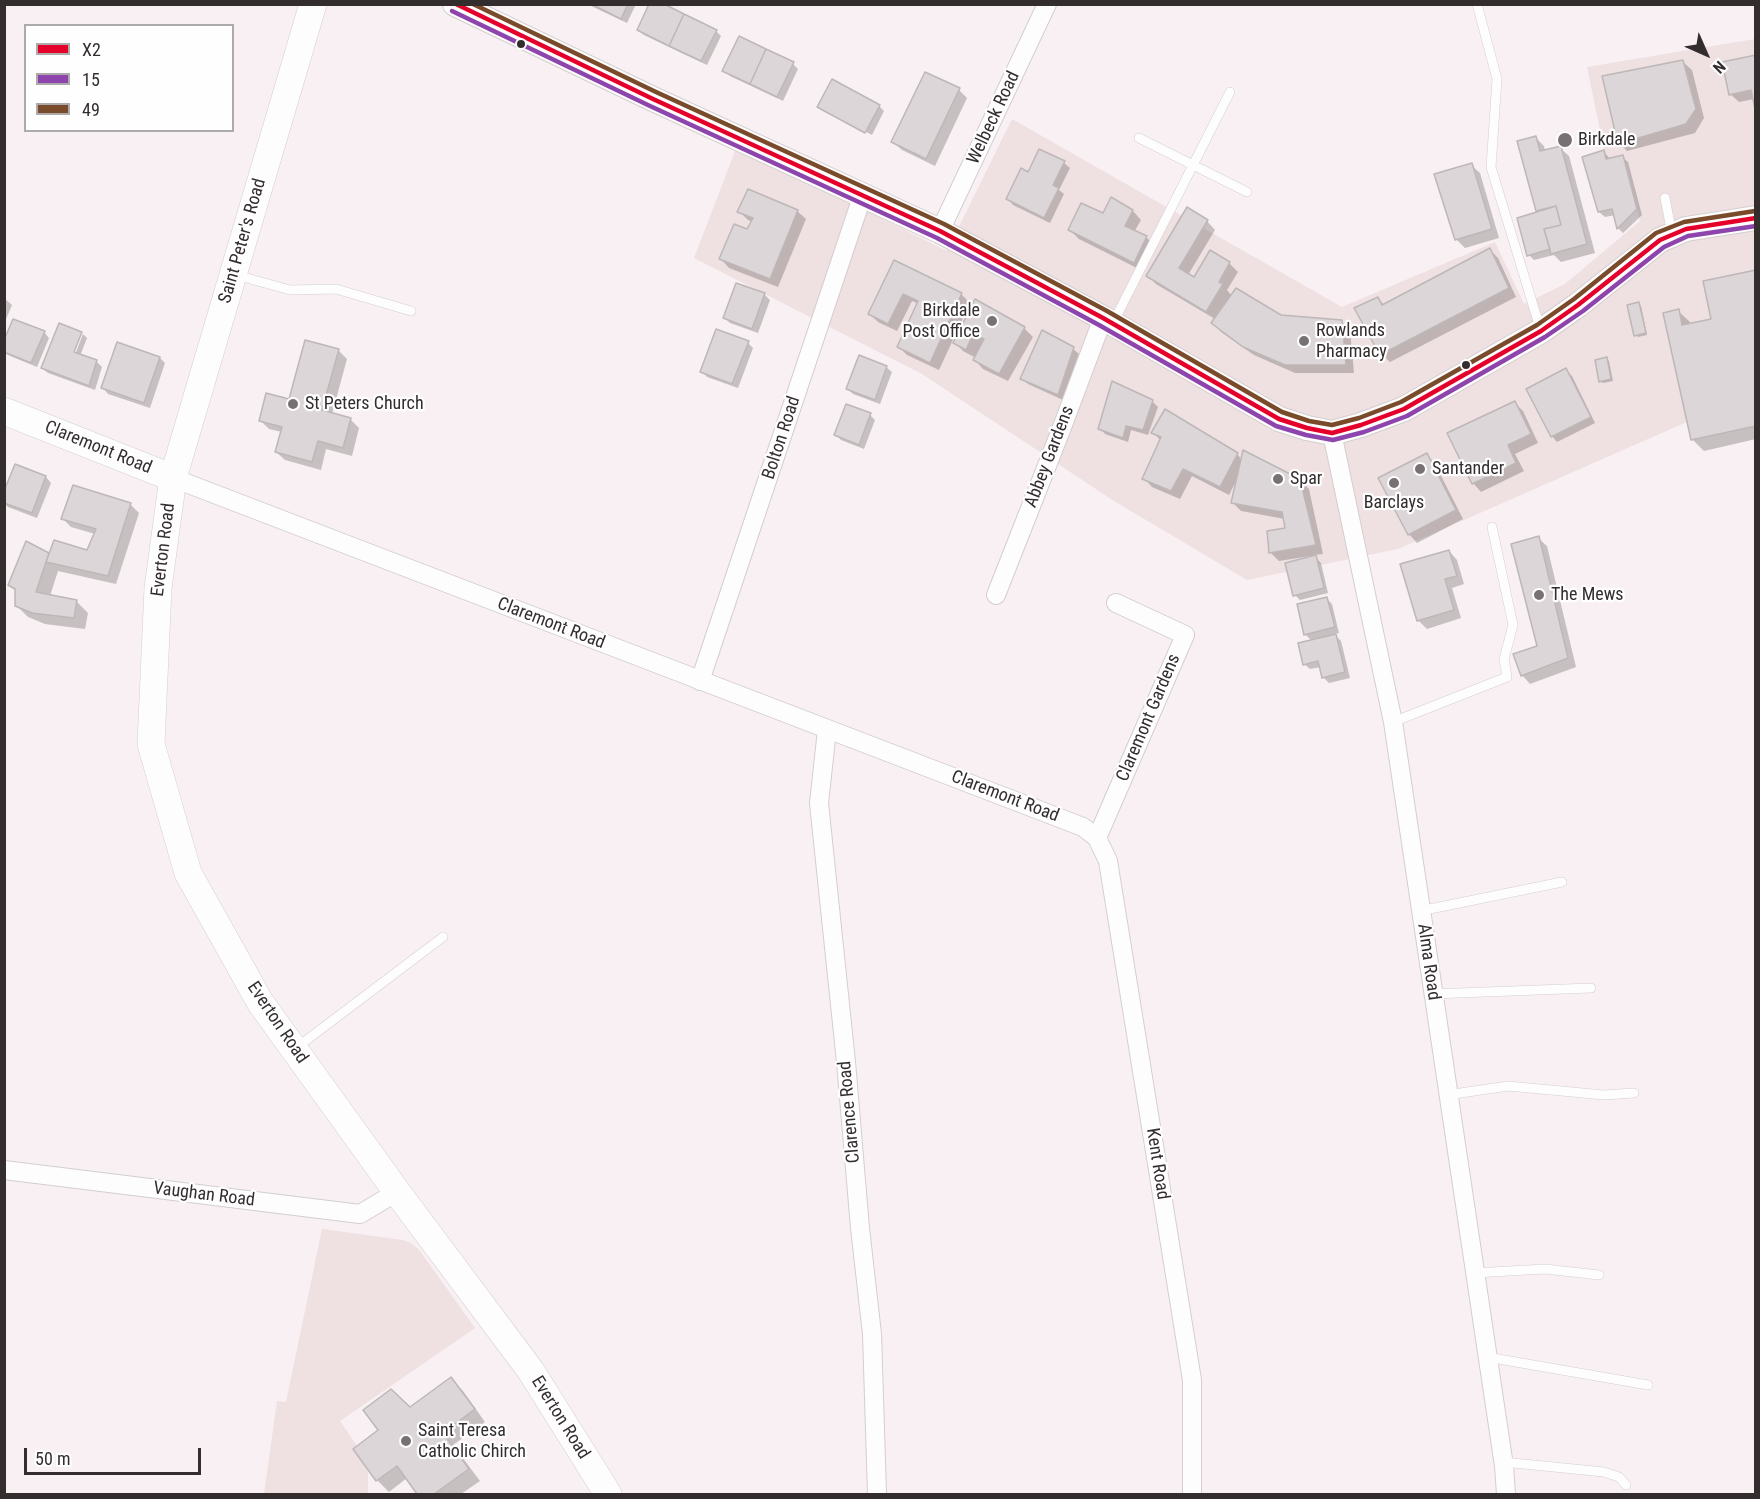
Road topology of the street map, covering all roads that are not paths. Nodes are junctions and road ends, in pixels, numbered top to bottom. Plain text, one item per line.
1 (313, 4) edge
2 (455, 4) edge
3 (1047, 4) edge
4 (1477, 4) edge
5 (1230, 92) dead end
6 (1139, 138) dead end
7 (1193, 165) junction
8 (1247, 192) dead end
9 (863, 194) junction
10 (1665, 198) dead end
11 (1755, 218) edge
12 (940, 231) junction
13 (1672, 235) junction
14 (234, 274) junction
15 (411, 311) dead end
16 (1108, 321) junction
17 (1541, 331) junction
18 (4, 411) edge
19 (1332, 433) junction
20 (173, 478) junction
21 (1492, 527) dead end
22 (996, 595) dead end
23 (1116, 603) dead end
24 (700, 681) junction
25 (1392, 722) junction
26 (827, 730) junction
27 (1097, 838) junction
28 (1562, 882) dead end
29 (1420, 911) junction
30 (443, 937) dead end
31 (1591, 988) dead end
32 (1432, 994) junction
33 (294, 1049) junction
34 (1634, 1093) dead end
35 (1448, 1095) junction
36 (4, 1170) edge
37 (397, 1192) junction
38 (1474, 1273) junction
39 (1599, 1275) dead end
40 (1487, 1357) junction
41 (1648, 1385) dead end
42 (1503, 1462) junction
43 (1626, 1485) dead end
44 (608, 1494) edge
45 (877, 1494) edge
46 (1192, 1494) edge
47 (1506, 1494) edge

1 - 14 main road, Saint Peter's Road
2 - 9 street
3 - 12 street, Welbeck Road
4 - 17 lane
5 - 7 lane
6 - 7 lane
7 - 8 lane
7 - 16 lane
9 - 12 street
9 - 24 street, Bolton Road
10 - 13 lane
11 - 13 street
12 - 16 street
13 - 17 street
14 - 15 lane
14 - 20 main road, Saint Peter's Road
16 - 19 street
16 - 22 street, Abbey Gardens
17 - 19 street
18 - 20 main road, Claremont Road
19 - 25 street, Alma Road
20 - 24 street, Claremont Road
20 - 33 main road, Everton Road
21 - 25 lane
23 - 27 street, Claremont Gardens
24 - 26 street, Claremont Road
25 - 29 street, Alma Road
26 - 27 street, Claremont Road
26 - 45 street, Clarence Road
27 - 46 street, Kent Road
28 - 29 lane
29 - 32 street, Alma Road
30 - 33 lane
31 - 32 lane
32 - 35 street, Alma Road
33 - 37 main road, Everton Road
34 - 35 lane
35 - 38 street, Alma Road
36 - 37 street, Vaughan Road
37 - 44 main road, Everton Road
38 - 39 lane
38 - 40 street, Alma Road
40 - 41 lane
40 - 42 street, Alma Road
42 - 43 lane
42 - 47 street, Alma Road

